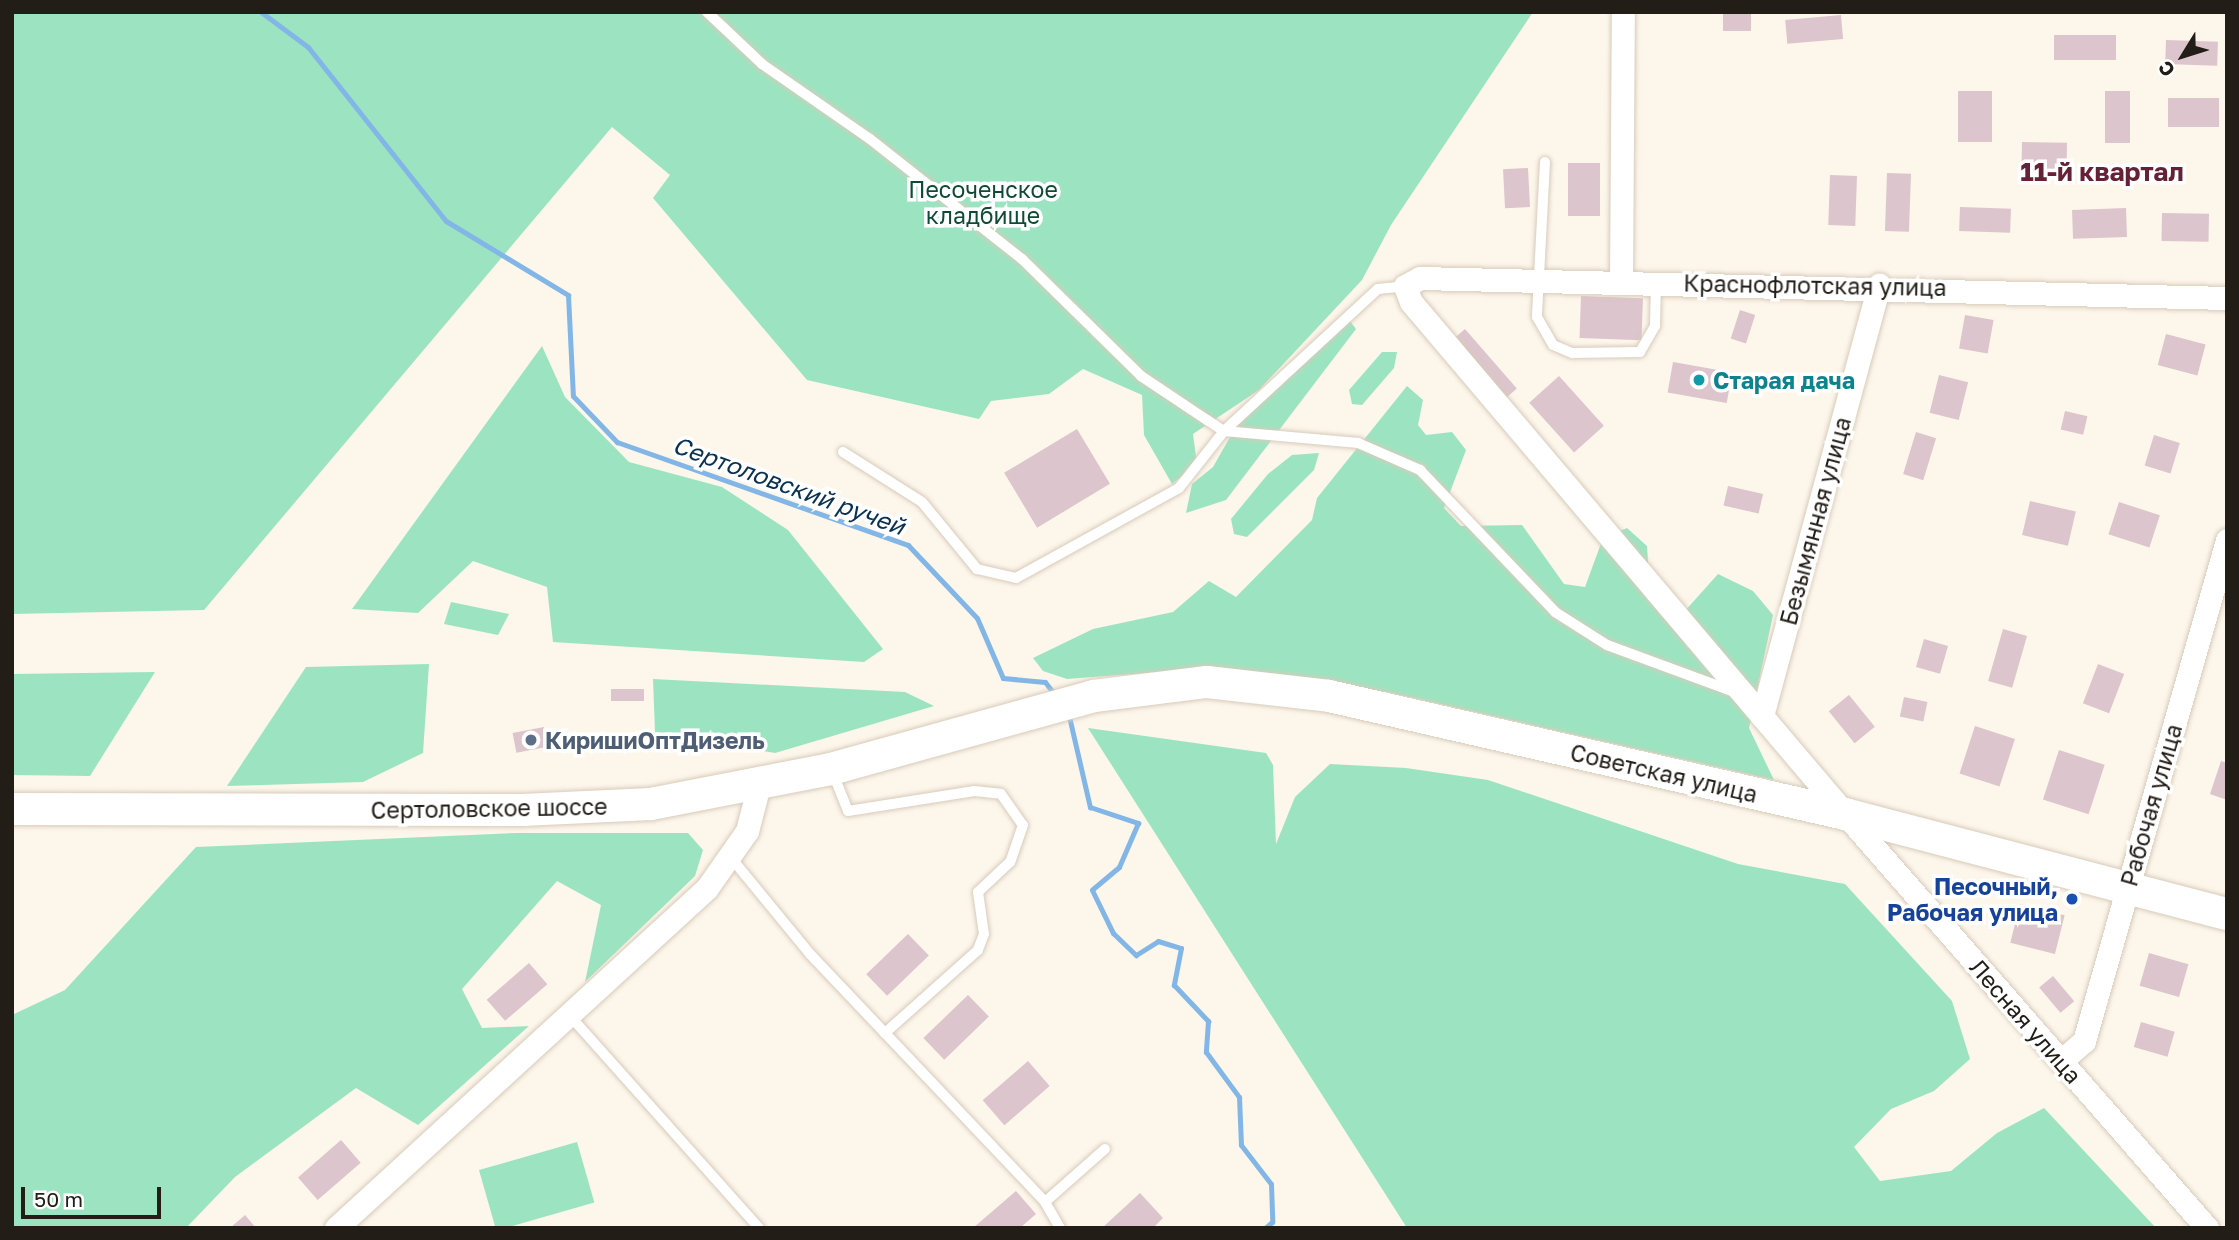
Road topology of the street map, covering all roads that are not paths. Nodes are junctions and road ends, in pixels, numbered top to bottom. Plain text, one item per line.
1 (707, 12) edge
2 (1623, 12) edge
3 (1545, 162) dead end
4 (1539, 280) junction
5 (1620, 281) junction
6 (1656, 282) junction
7 (1879, 285) junction
8 (1405, 286) junction
9 (2227, 298) edge
10 (1224, 431) junction
11 (843, 452) dead end
12 (2227, 540) edge
13 (1744, 695) junction
14 (1762, 716) junction
15 (1015, 717) joint
16 (831, 769) junction
17 (759, 785) junction
18 (12, 809) edge
19 (1845, 814) junction
20 (732, 859) junction
21 (2126, 890) junction
22 (2227, 914) edge
23 (570, 1017) junction
24 (885, 1033) junction
25 (2061, 1061) junction
26 (1105, 1149) dead end
27 (1045, 1202) junction
28 (337, 1228) edge
29 (759, 1228) edge
30 (1060, 1228) edge
31 (2207, 1228) edge

1 - 10 lane
2 - 5 street
3 - 4 lane
4 - 5 street, Краснофлотская улица
4 - 6 lane
4 - 8 street, Краснофлотская улица
5 - 6 street, Краснофлотская улица
6 - 7 street, Краснофлотская улица
7 - 9 street, Краснофлотская улица
7 - 14 street, Безымянная улица
8 - 10 lane
8 - 13 street, Лесная улица
10 - 11 lane
10 - 13 lane
12 - 21 street, Рабочая улица
13 - 14 street, Лесная улица
14 - 19 street, Лесная улица
15 - 16 main road, Сертоловское шоссе
15 - 19 main road, Советская улица
16 - 17 main road, Сертоловское шоссе
16 - 24 lane
17 - 18 main road, Сертоловское шоссе
17 - 20 street
19 - 21 main road, Советская улица
19 - 25 street, Лесная улица
20 - 23 street
20 - 24 lane
21 - 22 main road, Советская улица
21 - 25 street, Рабочая улица
23 - 28 street
23 - 29 lane
24 - 27 lane
25 - 31 street, Лесная улица
26 - 27 lane
27 - 30 lane

